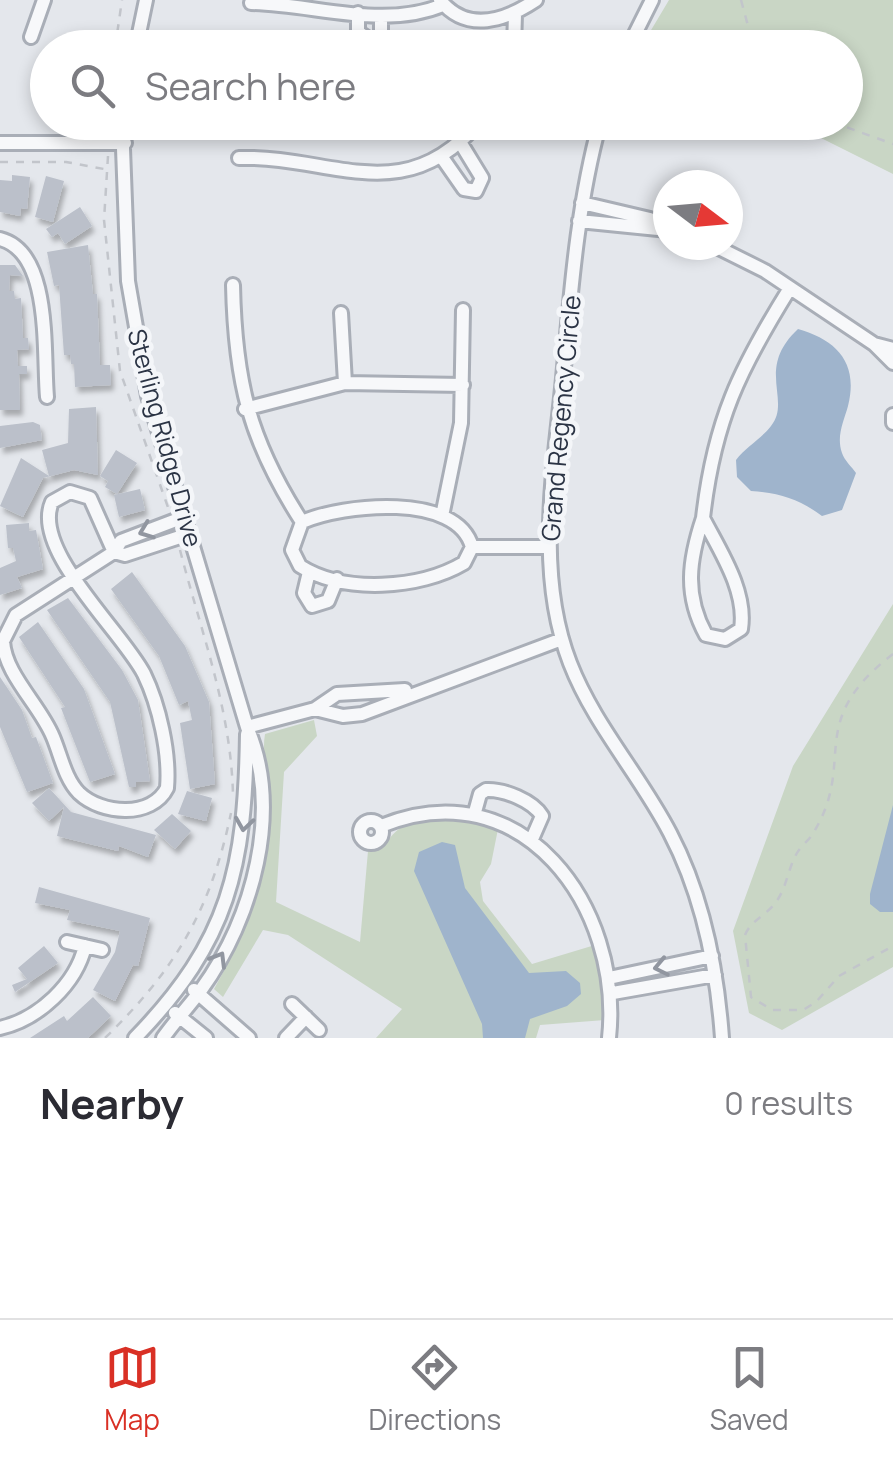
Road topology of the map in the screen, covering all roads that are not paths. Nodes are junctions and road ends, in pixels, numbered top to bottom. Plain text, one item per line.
1 (44, 0) edge
2 (146, 0) edge
3 (536, 0) edge
4 (652, 0) edge
5 (441, 2) edge
6 (250, 4) dead end
7 (358, 13) junction
8 (514, 14) junction
9 (381, 17) junction
10 (33, 30) edge
11 (140, 30) edge
12 (358, 30) edge
13 (381, 30) edge
14 (514, 30) edge
15 (637, 30) edge
16 (125, 140) edge
17 (126, 140) edge
18 (596, 140) edge
19 (460, 142) joint
20 (0, 143) edge
21 (125, 143) junction
22 (442, 156) junction
23 (239, 158) dead end
24 (582, 203) junction
25 (653, 220) edge
26 (579, 221) junction
27 (653, 229) edge
28 (0, 239) edge
29 (740, 260) edge
30 (233, 284) dead end
31 (790, 288) junction
32 (463, 310) dead end
33 (340, 313) dead end
34 (874, 344) junction
35 (893, 350) edge
36 (893, 363) edge
37 (344, 383) junction
38 (463, 385) junction
39 (47, 398) dead end
40 (245, 410) junction
41 (893, 415) edge
42 (893, 423) edge
43 (442, 516) junction
44 (703, 518) junction
45 (178, 519) junction
46 (302, 522) junction
47 (183, 535) junction
48 (472, 547) junction
49 (549, 547) junction
50 (114, 552) junction
51 (309, 572) junction
52 (73, 576) junction
53 (337, 579) junction
54 (4, 630) edge
55 (562, 640) junction
56 (432, 687) junction
57 (372, 692) junction
58 (376, 707) junction
59 (315, 709) junction
60 (246, 727) junction
61 (475, 812) junction
62 (381, 826) dead end
63 (532, 839) junction
64 (68, 942) dead end
65 (85, 946) junction
66 (102, 950) dead end
67 (712, 956) junction
68 (715, 975) junction
69 (610, 978) junction
70 (183, 983) junction
71 (198, 993) junction
72 (613, 993) junction
73 (292, 1004) dead end
74 (164, 1006) junction
75 (178, 1016) junction
76 (306, 1017) junction
77 (0, 1028) edge
78 (319, 1030) dead end
79 (136, 1038) edge
80 (163, 1038) edge
81 (206, 1038) edge
82 (248, 1038) edge
83 (286, 1038) edge
84 (610, 1038) edge
85 (722, 1038) edge

1 - 10 street
2 - 11 street
3 - 8 street
4 - 15 street
5 - 8 street
5 - 9 street
6 - 7 street
7 - 9 street
7 - 12 street
8 - 14 street
9 - 13 street
16 - 21 street, Sterling Ridge Drive
17 - 21 street, Sterling Ridge Drive
18 - 24 street, Grand Regency Circle
19 - 22 street
19 - 22 street
20 - 21 street
21 - 45 street, Sterling Ridge Drive
22 - 23 street
24 - 25 street
24 - 26 street, Grand Regency Circle
26 - 27 street
26 - 49 street, Grand Regency Circle
28 - 39 street
29 - 31 street
30 - 40 street
31 - 34 street
31 - 44 street
32 - 38 street
33 - 37 street
34 - 35 street
34 - 36 street
37 - 38 street
37 - 40 street
38 - 43 street
40 - 46 street
41 - 42 street
43 - 46 street
43 - 48 street
44 - 44 street
45 - 47 street, Sterling Ridge Drive
45 -> 50 street
46 - 51 street
47 - 50 street
47 - 60 street, Sterling Ridge Drive
48 - 49 street
48 - 53 street
49 - 55 street, Grand Regency Circle
50 - 52 street
50 - 52 street
51 - 53 street
51 - 53 street
52 - 54 street
52 - 54 street
55 - 56 street
55 - 67 street, Grand Regency Circle
56 - 57 street
56 - 58 street
57 - 58 street
57 - 59 street
58 - 59 street
59 - 60 street
60 -> 70 street, Sterling Ridge Drive
71 -> 60 street, Sterling Ridge Drive
61 - 62 street
61 - 63 street
61 - 63 street
63 - 69 street
64 - 65 street
65 - 66 street
65 - 77 street
67 - 68 street, Grand Regency Circle
67 -> 69 street
68 - 72 street
68 - 85 street, Grand Regency Circle
69 - 72 street
70 - 71 street
70 - 74 street, Sterling Ridge Drive
71 - 75 street, Sterling Ridge Drive
71 - 82 street
72 - 84 street
73 - 76 street
74 - 75 street
74 - 79 street, Sterling Ridge Drive
75 - 80 street, Sterling Ridge Drive
75 - 81 street
76 - 78 street
76 - 83 street

